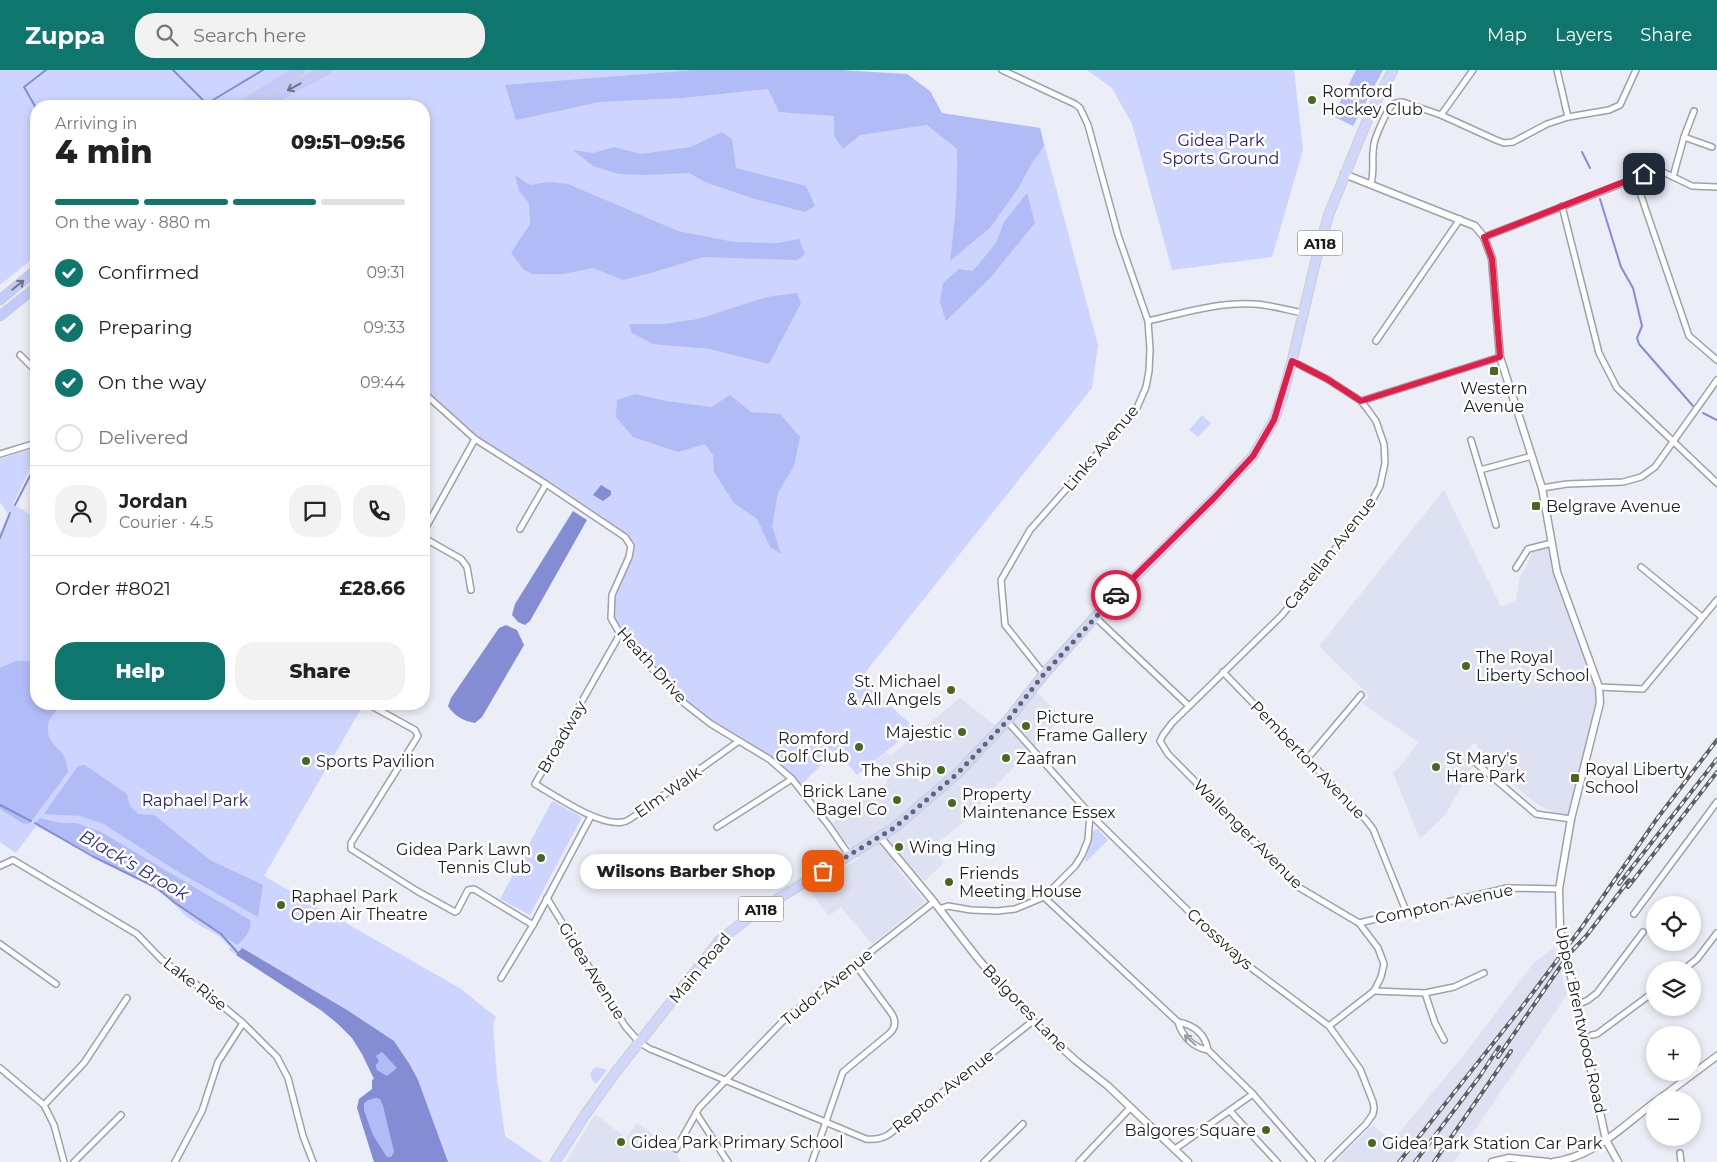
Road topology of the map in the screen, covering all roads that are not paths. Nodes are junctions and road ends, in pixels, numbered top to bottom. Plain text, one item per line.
1 (300, 70) edge
2 (326, 70) edge
3 (1002, 70) edge
4 (1393, 70) edge
5 (1473, 70) edge
6 (1557, 70) edge
7 (1636, 70) edge
8 (252, 100) edge
9 (273, 100) edge
10 (1694, 110) dead end
11 (1441, 115) junction
12 (1568, 117) junction
13 (1684, 137) junction
14 (1712, 147) dead end
15 (1344, 174) junction
16 (1674, 177) junction
17 (1635, 178) junction
18 (1371, 184) junction
19 (1717, 187) edge
20 (1562, 206) junction
21 (1460, 219) junction
22 (1484, 237) junction
23 (30, 275) edge
24 (30, 292) edge
25 (0, 300) edge
26 (1303, 314) junction
27 (0, 316) edge
28 (1148, 322) junction
29 (1376, 341) dead end
30 (20, 355) dead end
31 (1500, 357) junction
32 (1717, 360) edge
33 (1292, 361) junction
34 (30, 365) edge
35 (1717, 380) edge
36 (430, 399) edge
37 (1361, 401) junction
38 (475, 439) junction
39 (1471, 440) dead end
40 (1672, 442) junction
41 (30, 444) edge
42 (0, 454) edge
43 (1532, 456) junction
44 (1480, 470) junction
45 (1717, 483) edge
46 (546, 484) junction
47 (1542, 488) junction
48 (430, 520) edge
49 (1496, 525) dead end
50 (520, 529) dead end
51 (430, 541) edge
52 (1552, 544) junction
53 (1641, 567) dead end
54 (1516, 568) dead end
55 (471, 590) dead end
56 (1717, 600) edge
57 (1095, 617) junction
58 (1702, 618) junction
59 (620, 634) junction
60 (1223, 672) junction
61 (1044, 674) junction
62 (1599, 686) junction
63 (1361, 695) dead end
64 (1190, 706) junction
65 (379, 710) edge
66 (1007, 721) junction
67 (739, 741) junction
68 (1160, 741) joint
69 (1307, 759) junction
70 (1476, 763) dead end
71 (792, 779) junction
72 (1717, 802) edge
73 (1090, 814) junction
74 (591, 816) junction
75 (1572, 819) junction
76 (717, 827) dead end
77 (880, 837) junction
78 (849, 855) junction
79 (0, 866) edge
80 (1560, 889) junction
81 (1044, 897) junction
82 (547, 898) junction
83 (934, 902) junction
84 (939, 909) junction
85 (1406, 911) junction
86 (1634, 914) dead end
87 (1358, 923) junction
88 (532, 925) junction
89 (1642, 932) dead end
90 (1717, 933) edge
91 (0, 944) edge
92 (1694, 961) edge
93 (855, 964) junction
94 (1484, 973) dead end
95 (501, 978) dead end
96 (56, 984) dead end
97 (1374, 991) junction
98 (1425, 992) junction
99 (127, 998) dead end
100 (1646, 998) edge
101 (1577, 1005) junction
102 (1033, 1021) junction
103 (1178, 1022) junction
104 (243, 1023) junction
105 (1329, 1026) junction
106 (1592, 1035) dead end
107 (1444, 1040) dead end
108 (639, 1042) junction
109 (1208, 1050) junction
110 (1717, 1056) edge
111 (0, 1068) edge
112 (726, 1080) junction
113 (1670, 1091) edge
114 (1253, 1094) junction
115 (44, 1105) junction
116 (1130, 1108) junction
117 (1646, 1109) edge
118 (1230, 1111) junction
119 (696, 1113) junction
120 (121, 1115) dead end
121 (826, 1122) junction
122 (1023, 1124) dead end
123 (1606, 1140) junction
124 (676, 1149) dead end
125 (1175, 1149) junction
126 (1680, 1153) dead end
127 (64, 1162) edge
128 (74, 1162) edge
129 (175, 1162) edge
130 (313, 1162) edge
131 (555, 1162) edge
132 (728, 1162) edge
133 (812, 1162) edge
134 (984, 1162) edge
135 (1079, 1162) edge
136 (1188, 1162) edge
137 (1277, 1162) edge
138 (1312, 1162) edge
139 (1328, 1162) edge
140 (1492, 1162) edge
141 (1548, 1162) edge
142 (1553, 1162) edge
143 (1618, 1162) edge
144 (1680, 1162) edge

1 - 8 highway
2 -> 9 highway
3 - 28 street, Links Avenue
4 - 15 main road, Main Road / A118
5 - 11 street
6 - 12 street
7 - 12 street
10 - 13 street
11 - 12 street
11 - 18 street
13 - 14 street
13 - 16 street
15 - 18 street
15 - 26 main road, Main Road / A118
16 - 17 street
16 - 19 street
17 - 20 street
17 - 32 street
18 - 21 street
20 - 22 street
20 - 40 street
21 - 22 street
21 - 29 street
22 - 31 street, Upper Brentwood Road
25 -> 23 highway
24 - 27 highway
26 - 28 street
26 - 33 main road, Main Road / A118
28 - 61 street, Links Avenue
30 - 34 street
31 - 37 street
31 - 43 street, Upper Brentwood Road
33 - 37 street, Castellan Avenue
33 - 57 main road, Main Road / A118
35 - 40 street
36 - 38 street, Heath Drive
37 - 60 street, Castellan Avenue
38 - 46 street, Heath Drive
38 - 48 street
39 - 44 street
40 - 45 street
40 - 47 street
41 - 42 street
43 - 44 street
43 - 47 street, Upper Brentwood Road
44 - 49 street
46 - 50 street
46 - 59 street, Heath Drive
47 - 52 street, Upper Brentwood Road
51 - 55 street
52 - 54 street
52 - 62 street, Upper Brentwood Road
53 - 58 street
56 - 58 street
57 - 61 main road, Main Road / A118
57 - 64 street
58 - 62 street
59 - 67 street, Heath Drive
59 - 74 street, Broadway
60 - 64 street, Castellan Avenue
60 - 69 street, Pemberton Avenue
61 - 66 main road, Main Road / A118
62 - 75 street, Upper Brentwood Road
63 - 69 street
64 - 68 street, Castellan Avenue
65 - 88 street
66 - 73 street, Crossways
66 - 77 main road, Main Road / A118
67 - 71 street, Heath Drive
67 - 74 street, Elm Walk
68 - 87 street, Wallenger Avenue
69 - 85 street, Pemberton Avenue
70 - 75 street
71 - 76 street
71 - 78 street, Heath Drive
72 - 86 street
73 - 81 street
73 - 105 street, Crossways
74 - 82 street
75 - 80 street, Upper Brentwood Road
77 - 78 main road, Main Road / A118
77 - 83 street, Balgores Lane
78 - 108 main road, Main Road / A118
79 - 104 street, Lake Rise
80 - 85 street, Compton Avenue
80 - 101 street, Upper Brentwood Road, bridge
81 - 84 street
81 - 103 street
82 - 88 street
82 - 108 street, Gidea Avenue
83 - 84 street, Balgores Lane
83 - 93 street, Tudor Avenue
84 - 102 street, Balgores Lane
85 - 87 street, Compton Avenue
87 - 97 street, Wallenger Avenue
88 - 95 street
89 - 101 street
90 - 92 street
91 - 96 street
93 - 112 street, Tudor Avenue
93 - 121 street
94 - 98 street
97 - 98 street
97 - 105 street
98 - 107 street
99 - 115 street
100 - 106 street
101 - 123 street, Upper Brentwood Road
102 - 116 street, Balgores Lane
102 - 121 street, Repton Avenue
109 -> 103 street
103 - 109 street
104 - 129 street
104 - 130 street, Lake Rise
105 - 139 street, Crossways
108 - 112 street, Repton Avenue
108 - 131 main road, Main Road / A118
109 - 114 street
110 - 113 street
111 - 115 street
112 - 119 street, Tudor Avenue
112 - 121 street, Repton Avenue
114 - 118 street
114 - 138 street
115 - 127 street
116 - 125 street, Balgores Lane
116 - 135 street
117 - 123 street
118 - 125 street
118 - 137 street
119 - 124 street, Tudor Avenue
119 - 132 street
120 - 128 street
121 - 133 street
122 - 134 street
123 - 142 street
123 - 143 street, Upper Brentwood Road
125 - 136 street, Balgores Lane
126 - 144 street
140 - 141 street

